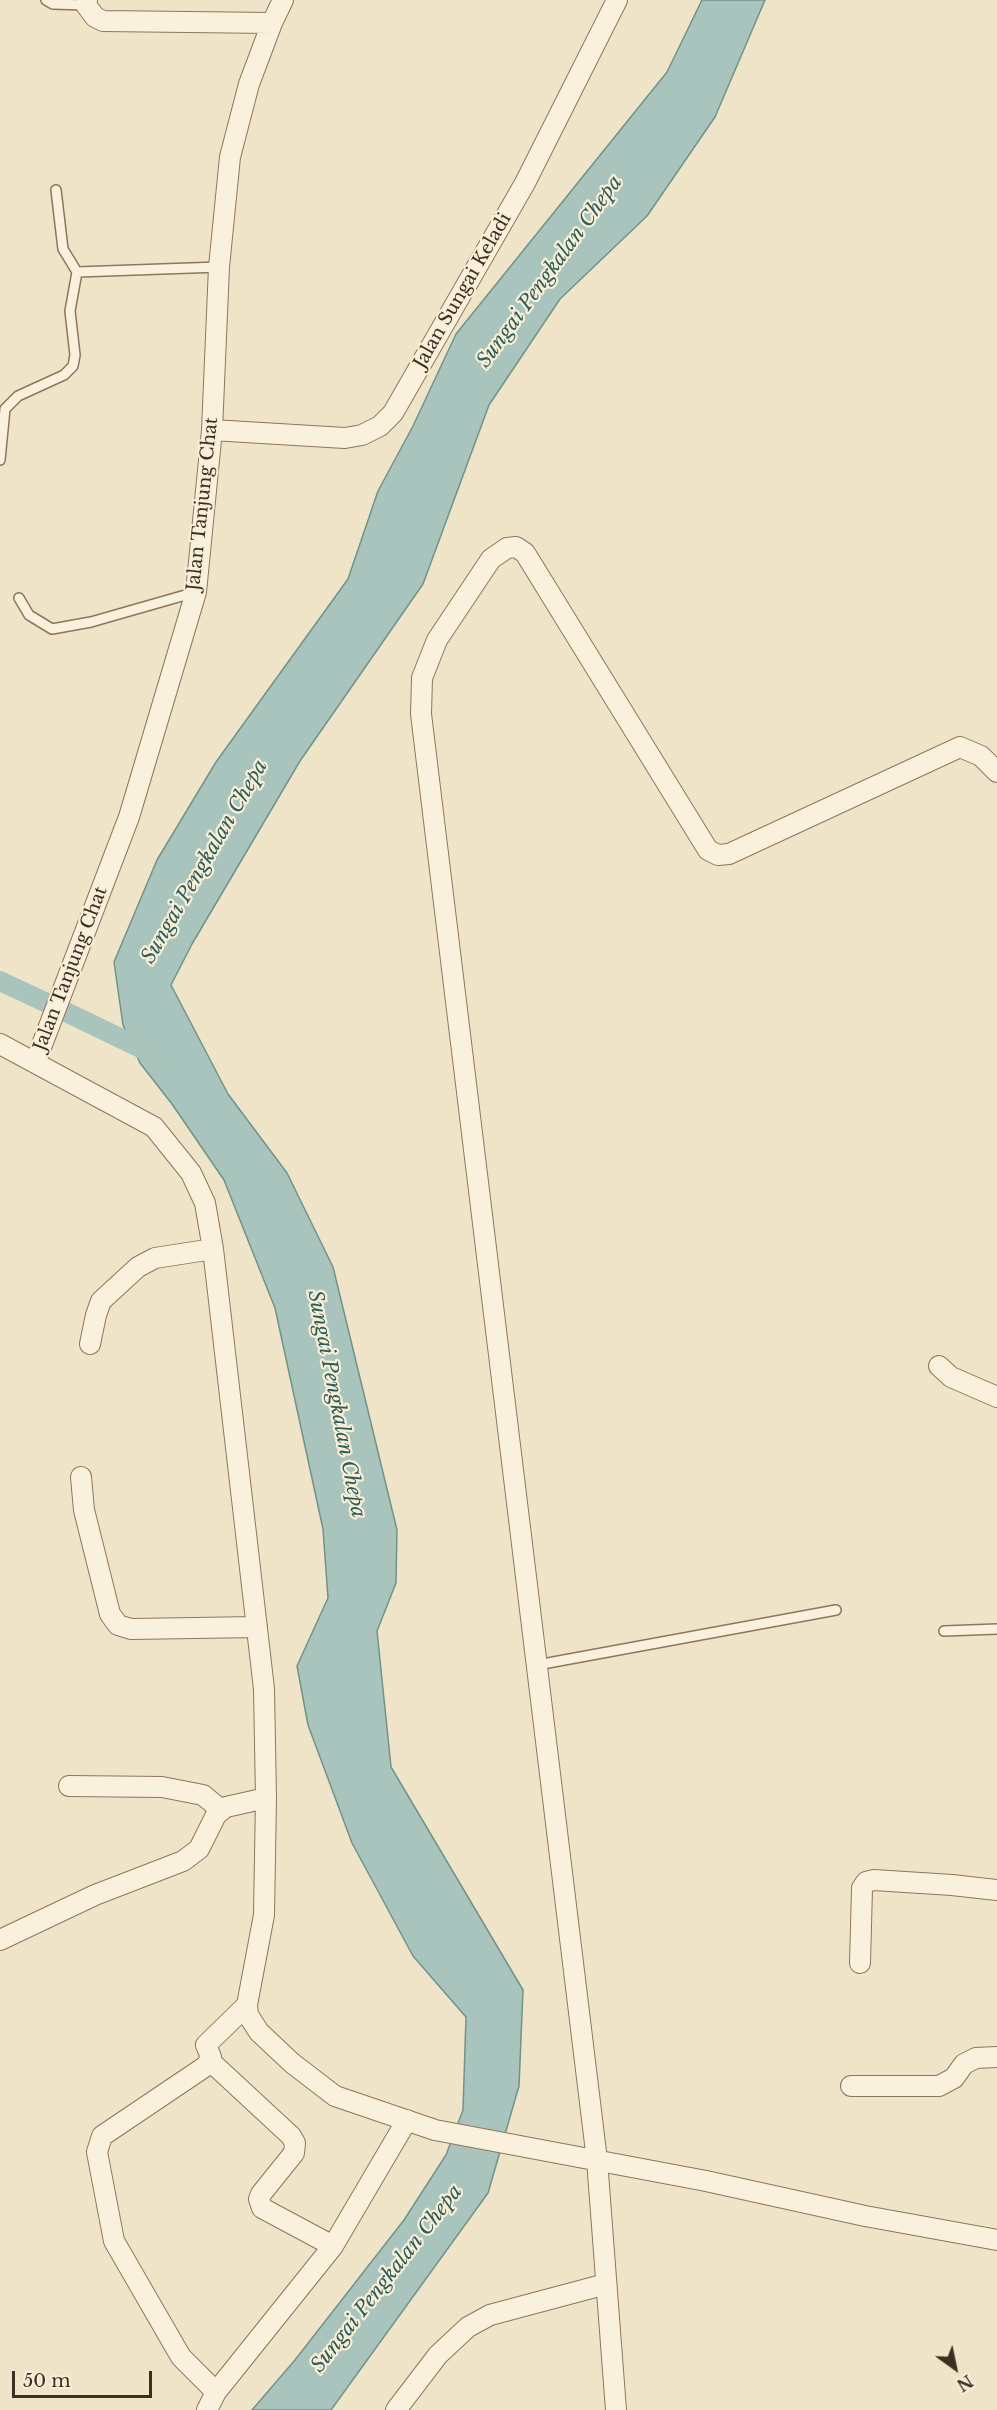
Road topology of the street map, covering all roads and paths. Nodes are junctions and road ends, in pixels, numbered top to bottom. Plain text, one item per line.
1 (46, 0) edge
2 (283, 0) edge
3 (617, 0) edge
4 (86, 2) edge
5 (272, 23) junction
6 (56, 190) dead end
7 (219, 267) junction
8 (77, 272) junction
9 (212, 430) junction
10 (0, 460) edge
11 (196, 592) junction
12 (19, 598) dead end
13 (997, 772) edge
14 (0, 1044) edge
15 (35, 1063) junction
16 (213, 1249) junction
17 (90, 1344) dead end
18 (939, 1366) dead end
19 (997, 1397) edge
20 (81, 1477) dead end
21 (836, 1610) dead end
22 (257, 1627) junction
23 (997, 1629) edge
24 (944, 1631) dead end
25 (537, 1665) junction
26 (69, 1786) dead end
27 (266, 1798) junction
28 (221, 1810) junction
29 (997, 1890) edge
30 (0, 1940) edge
31 (860, 1964) dead end
32 (247, 2005) junction
33 (997, 2057) edge
34 (209, 2060) junction
35 (851, 2086) dead end
36 (407, 2120) junction
37 (597, 2160) junction
38 (997, 2240) edge
39 (333, 2246) junction
40 (606, 2284) junction
41 (216, 2392) junction
42 (207, 2410) edge
43 (396, 2410) edge
44 (616, 2410) edge

1 - 4 lane
2 - 5 street, Jalan Tanjung Chat
3 - 9 street, Jalan Sungai Keladi
4 - 5 street
5 - 7 street, Jalan Tanjung Chat
6 - 8 lane
7 - 8 lane
7 - 9 street, Jalan Tanjung Chat
8 - 10 lane
9 - 11 street, Jalan Tanjung Chat
11 - 12 lane
11 - 15 street, Jalan Tanjung Chat
13 - 25 street
14 - 15 street
15 - 16 street
16 - 17 street
16 - 22 street
18 - 19 street
20 - 22 street
21 - 25 lane
22 - 27 street
23 - 24 lane
25 - 37 street
26 - 28 street
27 - 28 street
27 - 32 street
28 - 30 street
29 - 31 street
32 - 34 street
32 - 36 street
33 - 35 street
34 - 39 street
34 - 41 street
36 - 37 street
36 - 39 street
37 - 38 street
37 - 40 street
39 - 41 street
40 - 43 street
40 - 44 street
41 - 42 street

